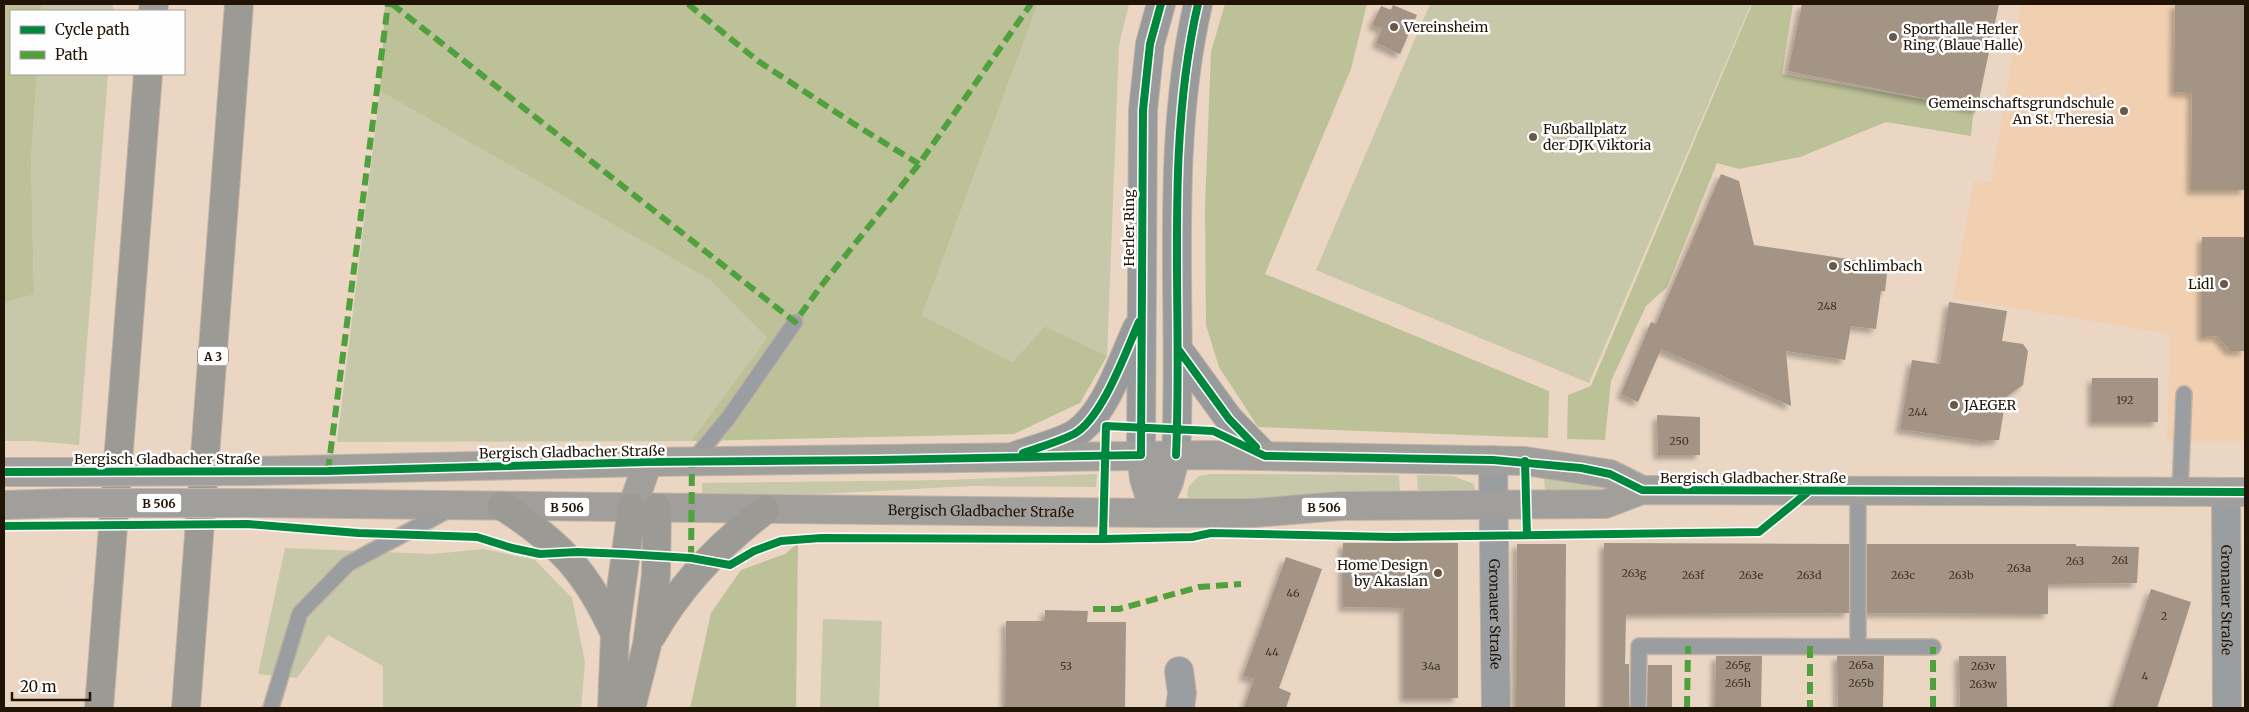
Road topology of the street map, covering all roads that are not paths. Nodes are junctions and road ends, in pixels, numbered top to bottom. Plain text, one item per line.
1 (239, 4) edge
2 (1161, 4) edge
3 (1198, 4) edge
4 (148, 75) edge
5 (1141, 318) junction
6 (795, 322) dead end
7 (1178, 349) junction
8 (2184, 394) dead end
9 (1140, 455) junction
10 (1176, 455) junction
11 (1015, 456) junction
12 (1265, 456) junction
13 (1493, 460) junction
14 (648, 462) junction
15 (692, 462) junction
16 (4, 472) edge
17 (1642, 490) junction
18 (1858, 492) junction
19 (2180, 492) junction
20 (2236, 492) edge
21 (1494, 504) junction
22 (4, 505) edge
23 (457, 505) junction
24 (502, 506) junction
25 (645, 508) junction
26 (765, 510) junction
27 (1155, 513) junction
28 (615, 634) junction
29 (646, 645) junction
30 (1858, 646) junction
31 (1933, 647) dead end
32 (1179, 671) dead end
33 (99, 708) edge
34 (186, 708) edge
35 (271, 708) edge
36 (612, 708) edge
37 (631, 708) edge
38 (1180, 708) edge
39 (1496, 708) edge
40 (1638, 708) edge
41 (2227, 708) edge

1 - 34 highway, A 3
2 - 5 main road, Herler Ring
3 - 7 main road
4 - 33 highway
5 - 9 main road, Herler Ring
5 - 11 main road
6 - 15 lane
7 - 10 main road
7 - 12 main road
8 - 19 lane
9 - 10 main road, Bergisch Gladbacher Straße / B 506
9 - 11 main road, Bergisch Gladbacher Straße / B 506
9 - 27 main road
10 - 12 main road, Bergisch Gladbacher Straße / B 506
10 - 27 main road
11 - 15 main road, Bergisch Gladbacher Straße / B 506
12 - 13 main road, Bergisch Gladbacher Straße / B 506
13 - 17 main road, Bergisch Gladbacher Straße / B 506
13 - 21 street, Gronauer Straße
14 - 15 main road, Bergisch Gladbacher Straße / B 506
14 - 16 main road, Bergisch Gladbacher Straße / B 506, bridge
14 - 25 main road, Bergisch Gladbacher Straße
17 - 18 main road, Bergisch Gladbacher Straße / B 506
17 - 21 main road, Bergisch Gladbacher Straße / B 506
18 - 19 main road, Bergisch Gladbacher Straße / B 506
18 - 30 lane
19 - 20 main road, Bergisch Gladbacher Straße / B 506
20 - 41 street, Gronauer Straße
21 - 27 main road, Bergisch Gladbacher Straße / B 506
21 - 39 street, Gronauer Straße
22 - 23 main road, Bergisch Gladbacher Straße / B 506, bridge
23 - 24 main road, Bergisch Gladbacher Straße / B 506
23 - 35 lane
24 - 25 main road, Bergisch Gladbacher Straße / B 506
24 - 28 highway
25 - 26 main road, Bergisch Gladbacher Straße / B 506
25 - 28 highway
25 - 29 highway
26 - 27 main road, Bergisch Gladbacher Straße / B 506
26 - 29 highway
28 - 36 highway
29 - 37 highway
30 - 31 lane
30 - 40 lane
32 - 38 street

